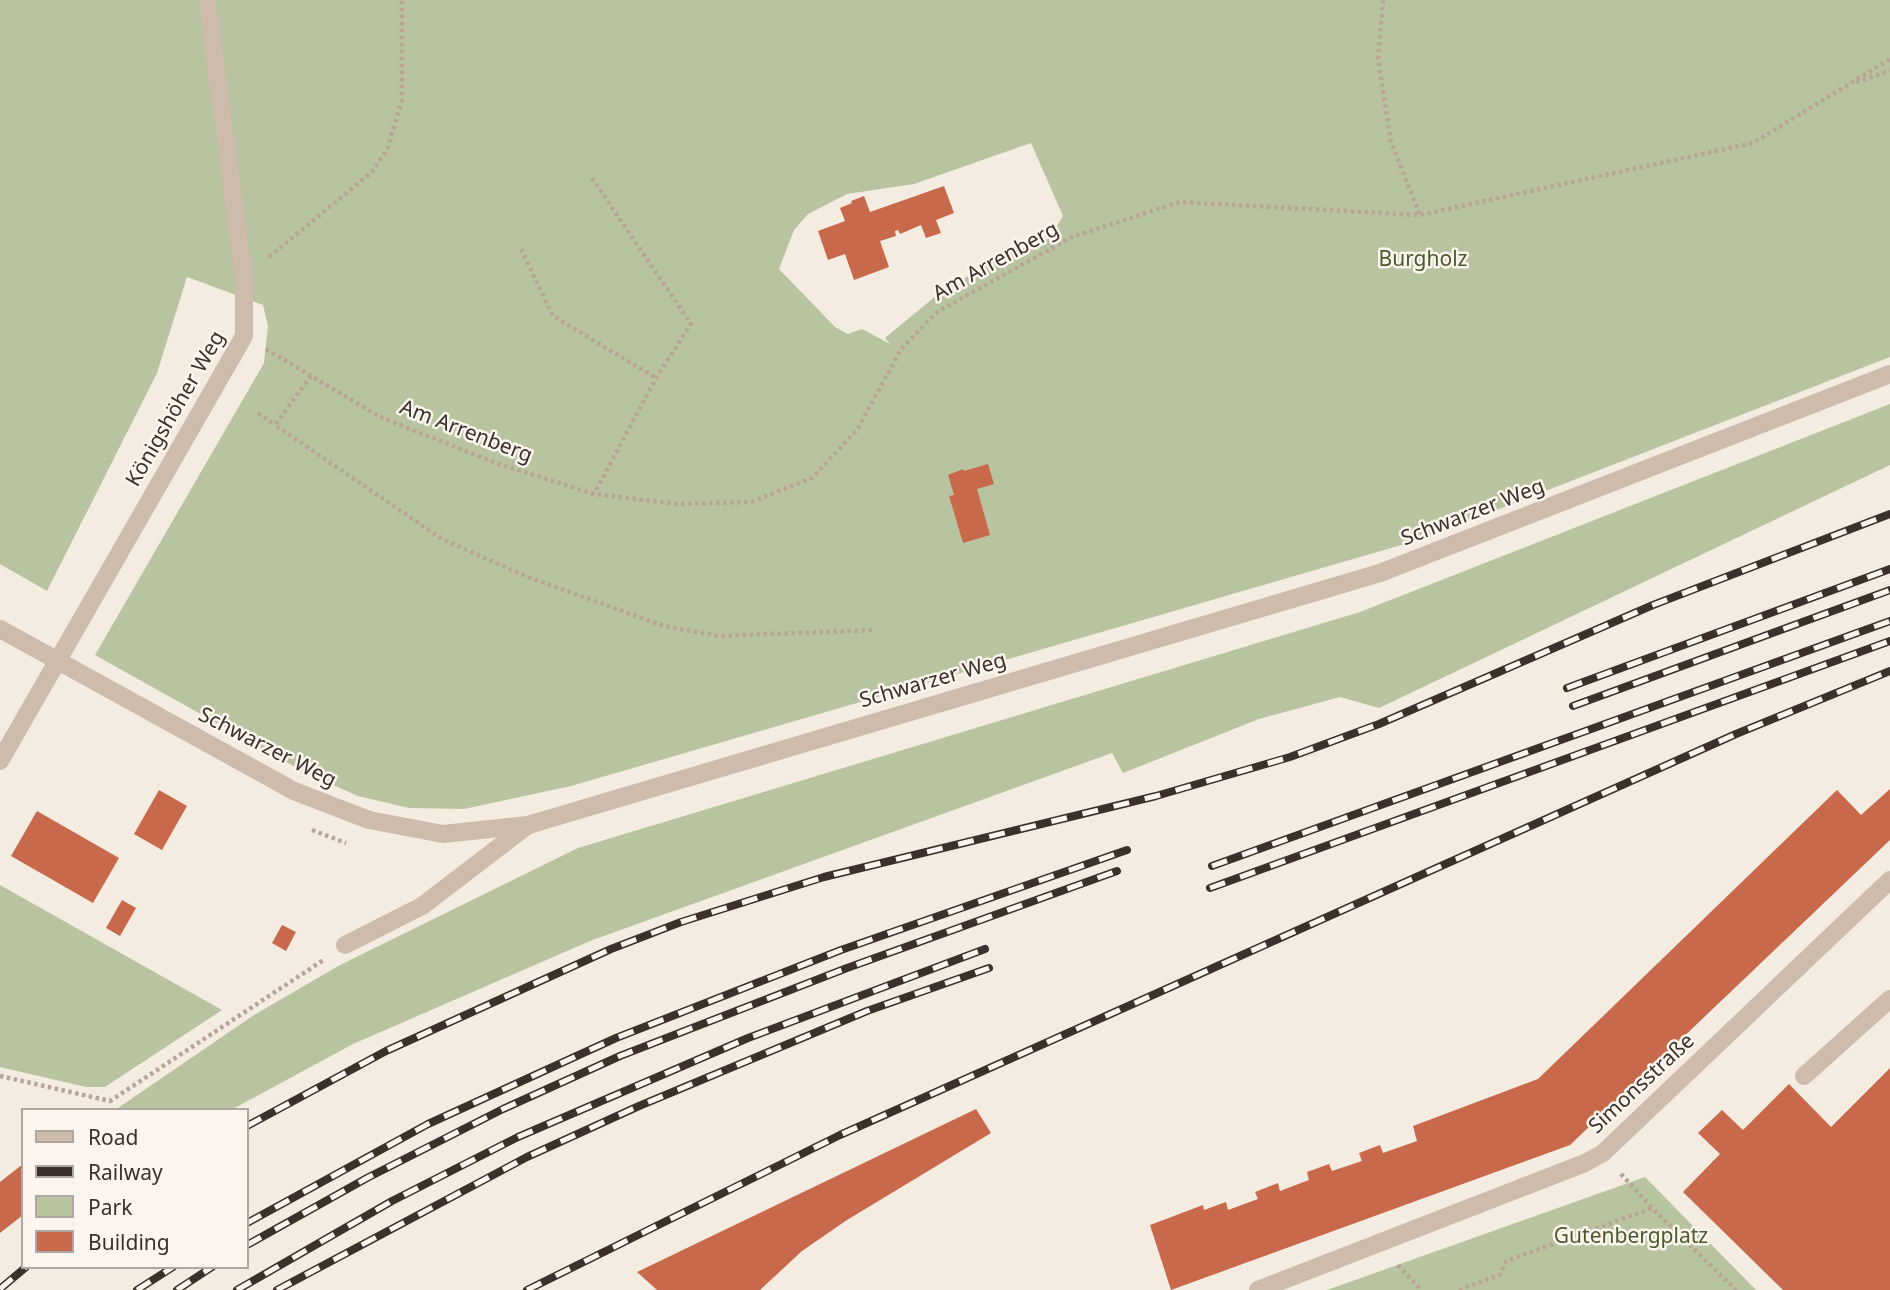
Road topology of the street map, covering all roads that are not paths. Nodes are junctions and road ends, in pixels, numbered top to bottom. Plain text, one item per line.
1 (207, 0) edge
2 (1890, 374) edge
3 (0, 629) edge
4 (58, 661) junction
5 (0, 761) edge
6 (528, 825) junction
7 (1889, 883) edge
8 (345, 945) road end
9 (1890, 999) edge
10 (1804, 1076) dead end
11 (1258, 1290) edge

1 - 4 street, Königshöher Weg
2 - 6 street, Schwarzer Weg
3 - 4 street, Schwarzer Weg
4 - 5 street, Königshöher Weg
4 - 6 street, Schwarzer Weg
6 - 8 street
7 - 11 street, Simonsstraße
9 - 10 street

